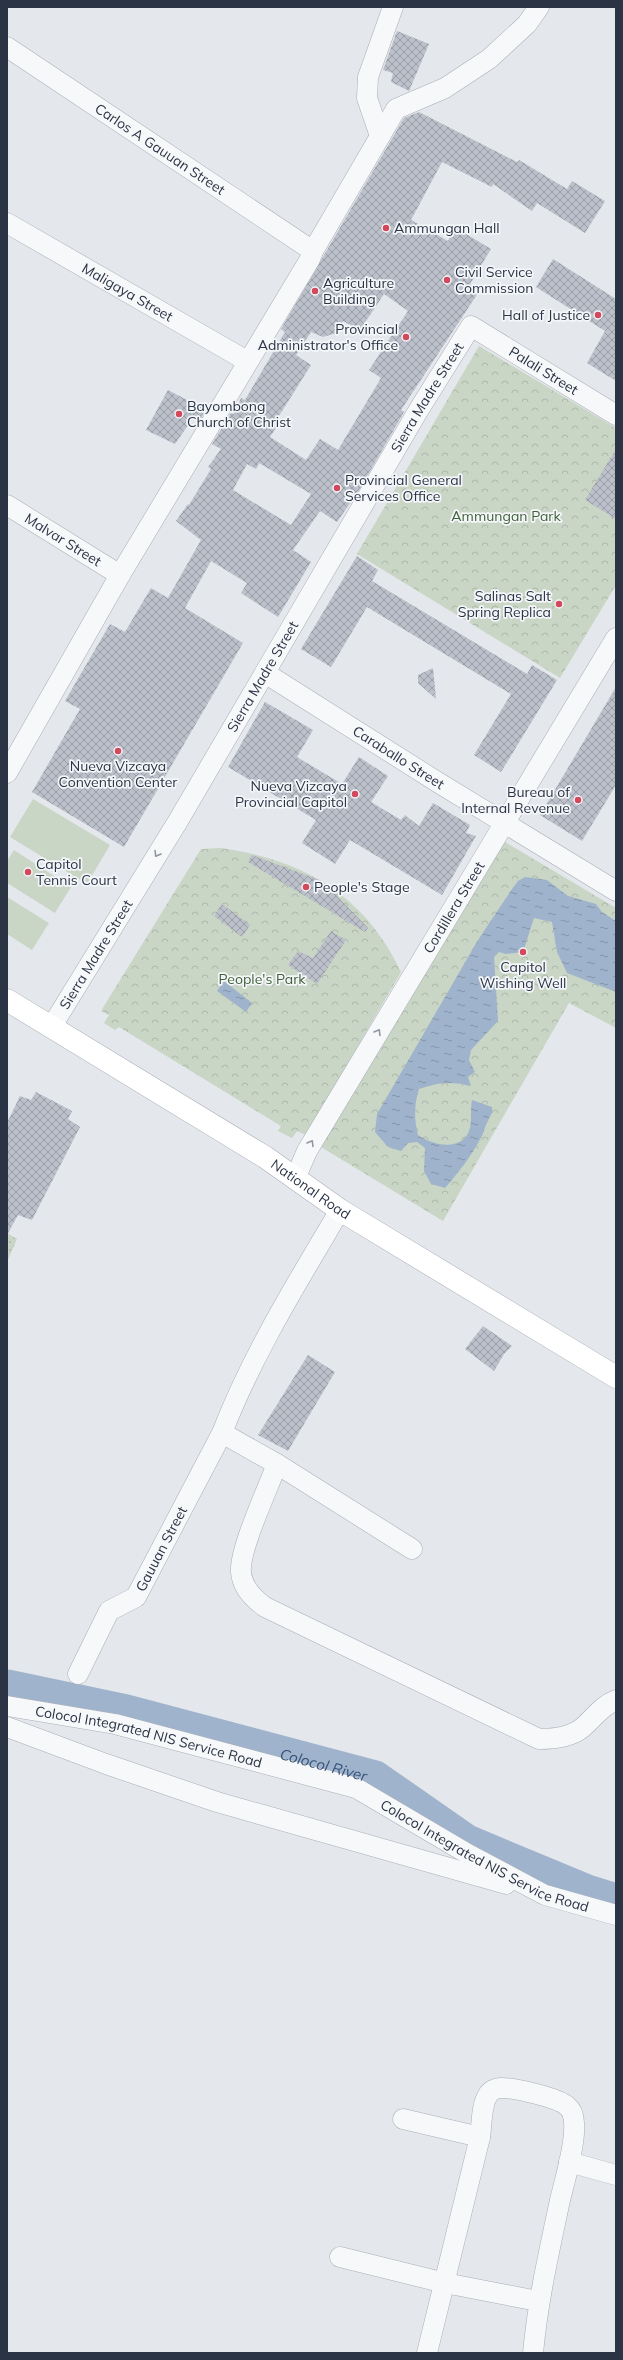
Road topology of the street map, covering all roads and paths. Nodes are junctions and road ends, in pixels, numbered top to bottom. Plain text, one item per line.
1 (393, 7) edge
2 (539, 7) edge
3 (7, 47) edge
4 (380, 136) junction
5 (7, 223) edge
6 (312, 251) junction
7 (471, 326) joint
8 (247, 361) junction
9 (616, 415) edge
10 (7, 505) edge
11 (120, 575) junction
12 (616, 638) edge
13 (265, 673) junction
14 (7, 773) edge
15 (506, 823) junction
16 (616, 890) edge
17 (7, 1000) edge
18 (52, 1026) junction
19 (295, 1178) junction
20 (340, 1210) junction
21 (616, 1377) edge
22 (222, 1433) junction
23 (277, 1464) junction
24 (412, 1549) dead end
25 (78, 1674) dead end
26 (616, 1700) edge
27 (7, 1706) edge
28 (7, 1727) edge
29 (545, 1895) junction
30 (616, 1915) edge
31 (403, 2119) dead end
32 (480, 2137) junction
33 (569, 2162) junction
34 (616, 2175) edge
35 (340, 2257) dead end
36 (445, 2284) junction
37 (538, 2301) junction
38 (427, 2353) edge
39 (533, 2353) edge

1 - 4 street
2 - 4 street
3 - 6 street, Carlos A Gauuan Street
4 - 6 street
5 - 8 street, Maligaya Street
6 - 8 street
7 - 9 street, Palali Street
7 - 13 street, Sierra Madre Street
8 - 11 street
10 - 11 street, Malvar Street
11 - 14 street
12 - 15 street, Cordillera Street
13 - 15 street, Caraballo Street
13 -> 18 street, Sierra Madre Street
15 - 16 street, Caraballo Street
19 -> 15 street, Cordillera Street
17 - 18 main road, National Road
18 - 19 main road, National Road
19 - 20 main road, National Road
20 - 21 main road, National Road
20 - 22 street, Gauuan Street
22 - 23 street
22 - 25 street, Gauuan Street
23 - 24 street
23 - 26 street
27 - 29 street, Colocol Integrated NIS Service Road
28 - 29 street
29 - 30 street, Colocol Integrated NIS Service Road
31 - 32 street
32 - 33 street
32 - 36 street
33 - 34 street
33 - 37 street
35 - 36 street
36 - 37 street
36 - 38 street
37 - 39 street

